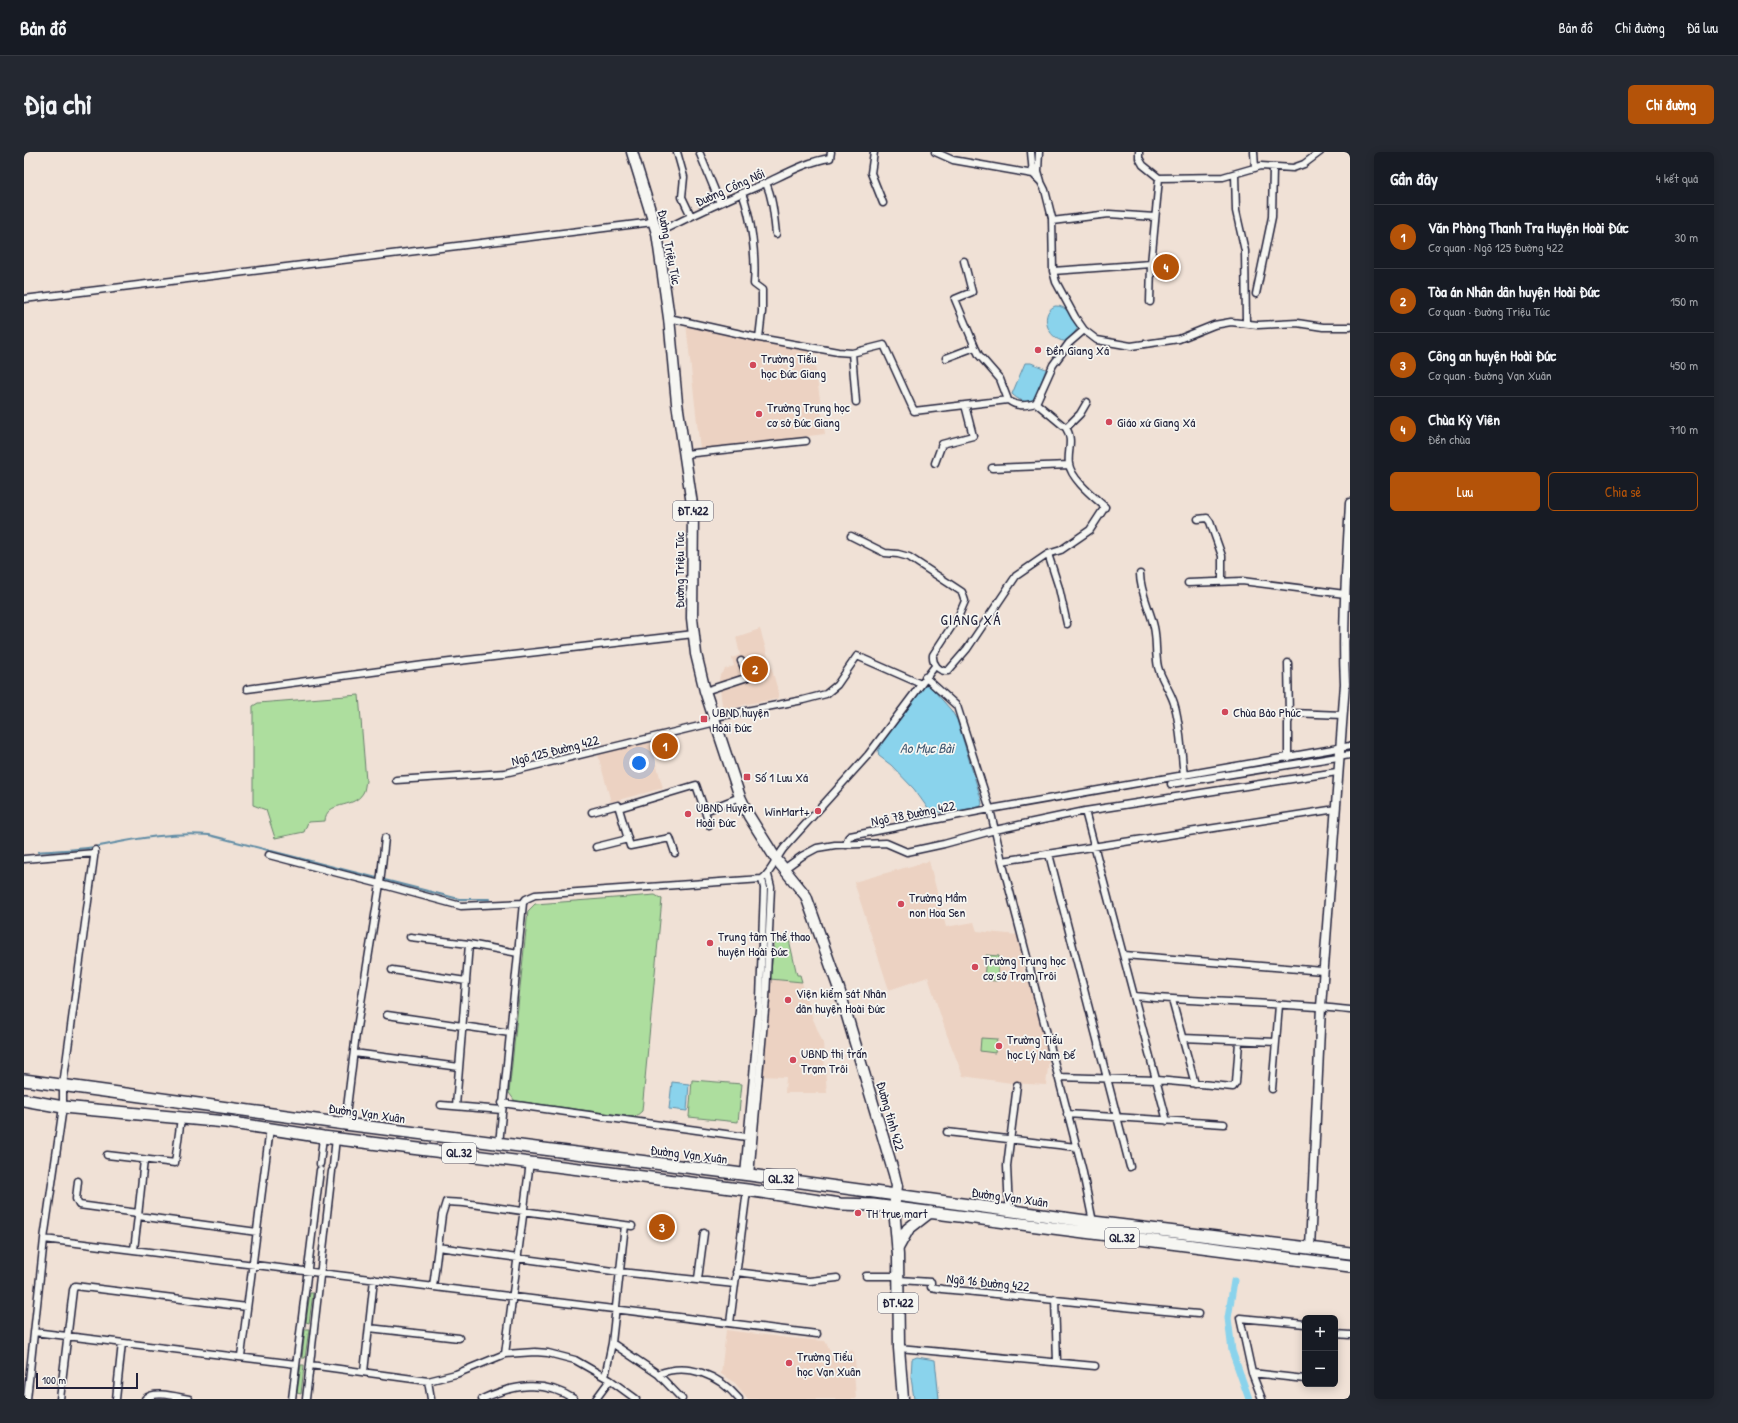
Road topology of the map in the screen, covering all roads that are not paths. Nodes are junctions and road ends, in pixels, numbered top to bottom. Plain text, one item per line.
1 (632, 152) edge
2 (676, 152) edge
3 (831, 152) edge
4 (874, 152) edge
5 (935, 152) edge
6 (1031, 152) edge
7 (1039, 152) edge
8 (1139, 152) edge
9 (1254, 152) edge
10 (1320, 152) edge
11 (700, 154) dead end
12 (1273, 167) junction
13 (1255, 168) junction
14 (1033, 174) junction
15 (1235, 174) junction
16 (1159, 178) junction
17 (1041, 182) junction
18 (766, 183) junction
19 (742, 193) junction
20 (720, 203) junction
21 (883, 203) dead end
22 (690, 216) junction
23 (1155, 218) junction
24 (1052, 221) junction
25 (653, 222) junction
26 (657, 233) junction
27 (776, 234) dead end
28 (964, 262) dead end
29 (1151, 264) junction
30 (1053, 271) junction
31 (1256, 294) dead end
32 (24, 299) edge
33 (1150, 302) dead end
34 (669, 318) junction
35 (1246, 322) junction
36 (1350, 327) edge
37 (1084, 330) junction
38 (759, 338) junction
39 (975, 347) junction
40 (852, 353) junction
41 (946, 358) dead end
42 (1008, 400) junction
43 (856, 402) dead end
44 (1087, 402) dead end
45 (1036, 403) junction
46 (965, 405) junction
47 (1066, 428) junction
48 (806, 441) dead end
49 (685, 454) junction
50 (935, 462) dead end
51 (1069, 465) junction
52 (992, 468) dead end
53 (1350, 502) edge
54 (1198, 519) dead end
55 (851, 536) dead end
56 (1048, 554) junction
57 (1140, 574) dead end
58 (1222, 581) junction
59 (1188, 583) dead end
60 (1345, 594) junction
61 (1067, 624) dead end
62 (694, 634) junction
63 (1347, 657) edge
64 (741, 661) dead end
65 (1288, 663) dead end
66 (935, 666) junction
67 (925, 677) junction
68 (921, 684) junction
69 (247, 689) dead end
70 (705, 691) junction
71 (1343, 715) junction
72 (1289, 716) junction
73 (715, 720) junction
74 (1350, 746) edge
75 (1340, 749) junction
76 (1350, 756) edge
77 (1288, 758) junction
78 (1339, 758) junction
79 (1337, 772) junction
80 (1184, 776) junction
81 (396, 780) dead end
82 (1171, 784) dead end
83 (740, 798) junction
84 (619, 808) junction
85 (1336, 809) junction
86 (990, 810) junction
87 (705, 811) junction
88 (1085, 811) junction
89 (592, 812) dead end
90 (709, 825) dead end
91 (882, 830) junction
92 (995, 830) junction
93 (385, 838) dead end
94 (628, 839) junction
95 (886, 843) junction
96 (846, 845) junction
97 (596, 846) dead end
98 (1094, 848) junction
99 (675, 853) dead end
100 (1049, 854) junction
101 (269, 855) dead end
102 (776, 858) junction
103 (24, 859) edge
104 (1002, 861) junction
105 (784, 869) junction
106 (768, 874) junction
107 (762, 879) junction
108 (380, 884) junction
109 (523, 903) junction
110 (410, 937) dead end
111 (469, 944) junction
112 (518, 953) junction
113 (1124, 955) junction
114 (392, 970) dead end
115 (1323, 971) junction
116 (466, 980) junction
117 (1134, 996) junction
118 (1172, 1000) junction
119 (1279, 1005) junction
120 (1320, 1007) junction
121 (1350, 1010) edge
122 (388, 1015) dead end
123 (462, 1027) junction
124 (510, 1033) junction
125 (1183, 1038) junction
126 (1239, 1042) junction
127 (1276, 1042) junction
128 (354, 1053) junction
129 (459, 1067) junction
130 (1058, 1077) junction
131 (1107, 1078) junction
132 (24, 1080) edge
133 (1157, 1080) junction
134 (1195, 1084) junction
135 (63, 1085) junction
136 (1017, 1085) dead end
137 (1272, 1089) dead end
138 (24, 1100) edge
139 (502, 1103) junction
140 (441, 1105) dead end
141 (456, 1106) junction
142 (63, 1107) junction
143 (502, 1110) junction
144 (1067, 1114) junction
145 (181, 1118) junction
146 (1117, 1118) junction
147 (1167, 1122) junction
148 (345, 1124) junction
149 (1224, 1124) dead end
150 (270, 1128) junction
151 (947, 1132) dead end
152 (323, 1137) junction
153 (747, 1137) junction
154 (336, 1138) junction
155 (1010, 1140) junction
156 (499, 1144) junction
157 (1076, 1147) junction
158 (108, 1155) dead end
159 (144, 1160) junction
160 (624, 1160) junction
161 (530, 1162) junction
162 (1130, 1167) dead end
163 (623, 1174) junction
164 (747, 1175) junction
165 (78, 1181) dead end
166 (747, 1190) junction
167 (896, 1195) junction
168 (894, 1208) junction
169 (523, 1211) junction
170 (1009, 1211) junction
171 (930, 1212) junction
172 (138, 1214) junction
173 (1093, 1222) junction
174 (257, 1232) junction
175 (704, 1233) dead end
176 (1209, 1236) junction
177 (44, 1239) junction
178 (438, 1247) junction
179 (898, 1247) junction
180 (1310, 1248) junction
181 (1207, 1249) junction
182 (134, 1250) junction
183 (1350, 1253) edge
184 (517, 1258) junction
185 (253, 1265) junction
186 (1350, 1266) edge
187 (308, 1271) junction
188 (620, 1272) junction
189 (736, 1272) junction
190 (320, 1273) junction
191 (866, 1276) dead end
192 (837, 1278) dead end
193 (898, 1278) junction
194 (374, 1279) junction
195 (698, 1279) junction
196 (735, 1284) junction
197 (433, 1287) junction
198 (512, 1296) junction
199 (1055, 1300) junction
200 (247, 1307) junction
201 (616, 1309) junction
202 (1198, 1314) dead end
203 (730, 1323) junction
204 (1302, 1324) edge
205 (369, 1328) junction
206 (34, 1332) junction
207 (817, 1334) dead end
208 (1338, 1334) edge
209 (1350, 1335) edge
210 (67, 1336) junction
211 (458, 1338) dead end
212 (122, 1343) junction
213 (612, 1343) junction
214 (899, 1348) junction
215 (506, 1354) junction
216 (241, 1356) junction
217 (1057, 1362) junction
218 (296, 1364) junction
219 (310, 1365) junction
220 (1095, 1366) dead end
221 (364, 1372) junction
222 (1252, 1373) junction
223 (658, 1374) junction
224 (607, 1378) junction
225 (428, 1380) junction
226 (1302, 1380) edge
227 (27, 1399) edge
228 (60, 1399) edge
229 (116, 1399) edge
230 (145, 1399) edge
231 (189, 1399) edge
232 (292, 1399) edge
233 (306, 1399) edge
234 (431, 1399) edge
235 (482, 1399) edge
236 (574, 1399) edge
237 (596, 1399) edge
238 (635, 1399) edge
239 (682, 1399) edge
240 (739, 1399) edge
241 (903, 1399) edge
242 (1262, 1399) edge

1 - 25 main road, Đường Triệu Túc / ĐT.422
2 - 22 street
3 - 18 street, Đường Cổng Nổi
4 - 21 street
5 - 14 street
6 - 14 street
7 - 17 street
8 - 16 street
9 - 13 street
10 - 12 street
11 - 20 street
12 - 13 street
12 - 31 street
13 - 15 street
14 - 17 street
15 - 16 street
15 - 35 street
16 - 23 street
17 - 24 street
18 - 19 street, Đường Cổng Nổi
18 - 27 street
19 - 20 street, Đường Cổng Nổi
19 - 38 street
20 - 22 street, Đường Cổng Nổi
22 - 26 street, Đường Cổng Nổi
23 - 24 street
23 - 29 street
24 - 30 street
25 - 26 main road, Đường Triệu Túc / ĐT.422
25 - 32 street
26 - 34 main road, Đường Triệu Túc / ĐT.422
28 - 39 street
29 - 30 street
29 - 33 street
30 - 37 street
34 - 38 street
34 - 49 main road, Đường Triệu Túc / ĐT.422
35 - 36 street
35 - 37 street
37 - 45 street
38 - 40 street
39 - 41 street
39 - 42 street
40 - 43 street
40 - 46 street
42 - 45 street
42 - 46 street
44 - 47 street
45 - 47 street
46 - 50 street
47 - 51 street
48 - 49 street
49 - 62 main road, Đường Triệu Túc / ĐT.422
51 - 52 street
51 - 56 street
53 - 60 street
54 - 58 street
55 - 66 street
56 - 61 street
56 - 66 street
57 - 80 street
58 - 59 street
58 - 60 street
60 - 63 street
62 - 69 street
62 - 70 main road, Đường Triệu Túc / ĐT.422
63 - 71 street
64 - 70 street
65 - 72 street
66 - 67 street
67 - 68 street
67 - 86 street
68 - 73 street, Ngõ 125 Đường 422
68 - 102 street
70 - 73 main road, Đường Triệu Túc / ĐT.422
71 - 72 street
71 - 75 street
72 - 77 street
73 - 81 street, Ngõ 125 Đường 422
73 - 83 main road, Đường Triệu Túc / ĐT.422
74 - 75 street, Ngõ 78 Đường 422
75 - 77 street, Ngõ 78 Đường 422
75 - 78 street
76 - 78 street
77 - 80 street, Ngõ 78 Đường 422
78 - 79 street
78 - 82 street
79 - 85 street
79 - 88 street
80 - 86 street, Ngõ 78 Đường 422
83 - 87 street
83 - 102 main road, Đường Triệu Túc / ĐT.422
84 - 87 street
84 - 89 street
84 - 94 street
85 - 98 street
85 - 115 street
86 - 91 street, Ngõ 78 Đường 422
86 - 92 street
87 - 90 street
88 - 92 street
88 - 98 street
91 - 95 street
91 - 96 street, Ngõ 78 Đường 422
92 - 95 street
92 - 104 street
93 - 108 street
94 - 97 street
94 - 99 street
95 - 96 street
96 - 105 street
98 - 100 street
98 - 113 street
100 - 104 street
100 - 131 street
101 - 108 street
102 - 105 main road, Đường tỉnh 422 / ĐT.422
102 - 106 street
103 - 135 street
104 - 130 street
105 - 167 main road, Đường tỉnh 422 / ĐT.422
106 - 107 street
106 - 164 street
107 - 109 street
107 - 153 street
108 - 109 street
108 - 128 street
109 - 112 street
110 - 111 street
111 - 112 street
111 - 116 street
112 - 124 street
113 - 115 street
113 - 117 street
114 - 116 street
115 - 120 street
116 - 123 street
117 - 118 street
117 - 133 street
118 - 119 street
118 - 125 street
119 - 120 street
119 - 127 street
120 - 121 street
120 - 180 street
122 - 123 street
123 - 124 street
123 - 129 street
124 - 139 street
125 - 126 street
125 - 134 street
126 - 127 street
126 - 134 street
127 - 137 street
128 - 129 street
128 - 148 street
129 - 141 street
130 - 131 street
130 - 144 street
131 - 133 street
131 - 146 street
132 - 135 highway, Đường Vạn Xuân / QL.32
133 - 134 street
133 - 147 street
135 - 142 street
135 - 148 highway, Đường Vạn Xuân / QL.32
136 - 155 street
138 - 142 highway, Đường Vạn Xuân / QL.32
139 - 143 street
139 - 153 street
140 - 141 street
141 - 143 street
142 - 145 highway, Đường Vạn Xuân / QL.32
142 - 177 street
143 - 156 street
144 - 146 street
144 - 157 street
145 - 150 highway, Đường Vạn Xuân / QL.32
145 - 159 street
146 - 147 street
146 - 162 street
147 - 149 street
148 - 156 highway, Đường Vạn Xuân / QL.32
150 - 152 highway, Đường Vạn Xuân / QL.32
150 - 174 street
151 - 155 street
152 - 154 highway, Đường Vạn Xuân / QL.32
152 - 187 street
153 - 164 street
154 - 161 highway, Đường Vạn Xuân / QL.32
154 - 190 street
155 - 157 street
155 - 170 street
156 - 160 highway, Đường Vạn Xuân / QL.32
157 - 173 street
158 - 159 street
159 - 172 street
160 - 163 highway
160 - 164 highway, Đường Vạn Xuân / QL.32
161 - 163 highway, Đường Vạn Xuân / QL.32
161 - 169 street
163 - 166 highway, Đường Vạn Xuân / QL.32
164 - 167 highway, Đường Vạn Xuân / QL.32
165 - 172 street
166 - 168 highway, Đường Vạn Xuân / QL.32
166 - 189 street
167 - 168 main road, Đường tỉnh 422 / ĐT.422
167 - 170 highway, Đường Vạn Xuân / QL.32
168 - 171 highway, Đường Vạn Xuân / QL.32
168 - 179 main road, ĐT.422
169 - 178 street
169 - 184 street
169 - 188 street
170 - 173 highway, Đường Vạn Xuân / QL.32
171 - 179 highway
171 - 181 highway, Đường Vạn Xuân / QL.32
172 - 174 street
172 - 182 street
173 - 176 highway, Đường Vạn Xuân / QL.32
174 - 185 street
175 - 195 street
176 - 180 highway, Đường Vạn Xuân / QL.32
176 - 181 highway
177 - 182 street
177 - 206 street
178 - 184 street
178 - 197 street
179 - 193 main road, ĐT.422
180 - 183 highway, Đường Vạn Xuân / QL.32
181 - 186 highway, Đường Vạn Xuân / QL.32
182 - 185 street
184 - 188 street
184 - 198 street
185 - 187 street
185 - 200 street
187 - 190 street
187 - 218 street
188 - 195 street
188 - 201 street
189 - 192 street
189 - 196 street
190 - 194 street
190 - 219 street
191 - 193 street
193 - 199 street, Ngõ 16 Đường 422
193 - 214 main road, ĐT.422
194 - 197 street
194 - 205 street
195 - 196 street
196 - 203 street
197 - 198 street
198 - 201 street
198 - 215 street
199 - 202 street, Ngõ 16 Đường 422
199 - 217 street
200 - 210 street
200 - 216 street
201 - 203 street
201 - 213 street
203 - 207 street
204 - 222 street
205 - 211 street
205 - 221 street
206 - 210 street
206 - 227 street
208 - 209 street
210 - 212 street
210 - 228 street
212 - 216 street
212 - 229 street
213 - 223 street
213 - 224 street
214 - 217 street
214 - 241 main road, ĐT.422
215 - 224 street
215 - 225 street
216 - 218 street
217 - 220 street
218 - 232 street
219 - 221 street
219 - 233 street
221 - 225 street
222 - 226 street
222 - 242 street
223 - 239 street
223 - 240 street
224 - 237 street
224 - 238 street
225 - 234 street
230 - 231 street
235 - 236 street

